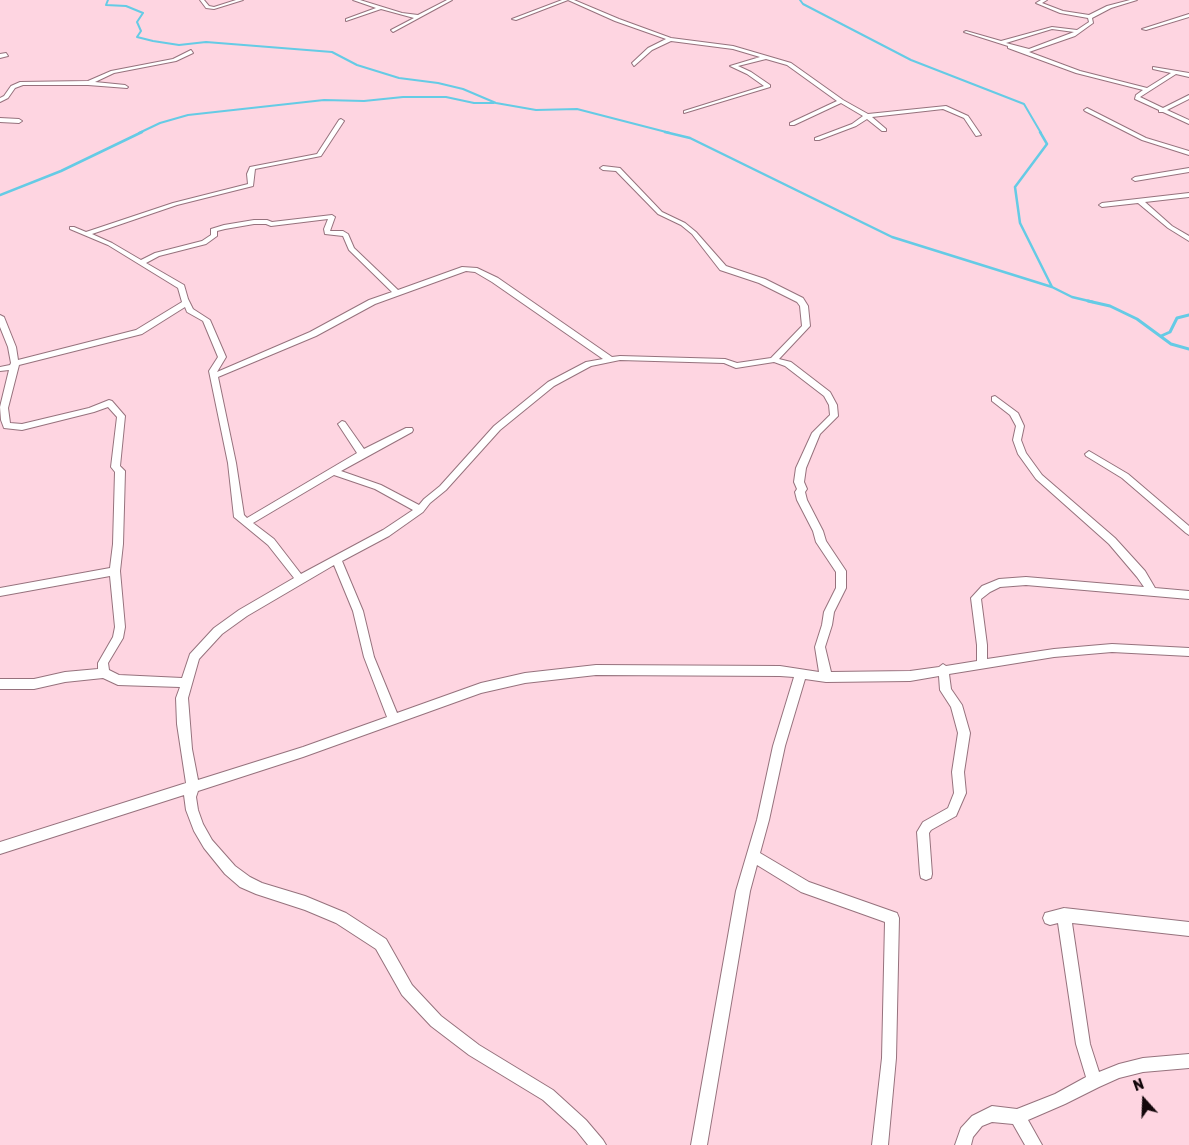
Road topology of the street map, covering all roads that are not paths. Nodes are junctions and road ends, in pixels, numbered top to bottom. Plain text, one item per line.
1 (202, 0) edge
2 (240, 0) edge
3 (355, 0) edge
4 (450, 0) edge
5 (568, 0) edge
6 (1030, 0) edge
7 (1046, 0) edge
8 (1135, 0) edge
9 (1038, 3) junction
10 (380, 8) junction
11 (1090, 16) junction
12 (1189, 16) edge
13 (420, 17) junction
14 (514, 19) dead end
15 (348, 20) dead end
16 (1144, 29) dead end
17 (393, 31) dead end
18 (1076, 31) junction
19 (966, 32) dead end
20 (670, 39) junction
21 (999, 43) junction
22 (1010, 47) junction
23 (191, 52) dead end
24 (768, 57) junction
25 (634, 64) dead end
26 (1155, 68) dead end
27 (1176, 72) junction
28 (1189, 75) edge
29 (88, 83) junction
30 (125, 87) dead end
31 (1148, 90) junction
32 (1189, 97) edge
33 (0, 100) edge
34 (841, 101) junction
35 (1088, 110) dead end
36 (1162, 111) junction
37 (686, 112) dead end
38 (867, 116) junction
39 (0, 120) edge
40 (18, 121) dead end
41 (342, 121) dead end
42 (1189, 122) edge
43 (792, 124) dead end
44 (884, 130) dead end
45 (978, 135) dead end
46 (817, 140) dead end
47 (1189, 152) edge
48 (603, 168) dead end
49 (1189, 170) edge
50 (1179, 173) junction
51 (1135, 179) dead end
52 (1189, 179) edge
53 (1189, 195) edge
54 (1140, 201) junction
55 (1102, 205) dead end
56 (72, 228) dead end
57 (86, 234) junction
58 (1189, 239) edge
59 (141, 263) junction
60 (396, 293) junction
61 (186, 303) junction
62 (0, 317) edge
63 (609, 360) junction
64 (774, 360) junction
65 (15, 365) junction
66 (0, 369) edge
67 (214, 376) junction
68 (995, 399) dead end
69 (342, 424) dead end
70 (409, 430) dead end
71 (362, 454) junction
72 (1089, 454) dead end
73 (333, 471) junction
74 (420, 510) junction
75 (246, 523) junction
76 (1189, 531) edge
77 (337, 560) junction
78 (115, 571) junction
79 (300, 579) junction
80 (1151, 591) junction
81 (0, 592) edge
82 (1189, 595) edge
83 (1189, 652) edge
84 (982, 664) junction
85 (944, 670) junction
86 (104, 673) junction
87 (801, 674) junction
88 (826, 677) junction
89 (185, 683) junction
90 (0, 684) edge
91 (393, 720) junction
92 (193, 786) junction
93 (0, 848) edge
94 (753, 856) junction
95 (926, 874) dead end
96 (1189, 929) edge
97 (1189, 1061) edge
98 (1094, 1081) junction
99 (1017, 1117) junction
100 (598, 1145) edge
101 (699, 1145) edge
102 (880, 1145) edge
103 (963, 1145) edge
104 (1034, 1145) edge

1 - 2 street
3 - 10 street
4 - 13 street
5 - 14 street
5 - 20 street
6 - 9 street
7 - 9 street
8 - 11 street
9 - 11 street
10 - 13 street
10 - 15 street
11 - 18 street
12 - 16 street
13 - 17 street
18 - 21 street
18 - 22 street
19 - 21 street
20 - 24 street
20 - 25 street
21 - 22 street
22 - 31 street
23 - 29 street
24 - 34 street
24 - 37 street
26 - 27 street
27 - 28 street
27 - 31 street
29 - 30 street
29 - 33 street
31 - 36 street
32 - 36 street
34 - 38 street
34 - 43 street
35 - 47 street
36 - 42 street
38 - 44 street
38 - 45 street
38 - 46 street
39 - 40 street
41 - 57 street
48 - 64 street
49 - 50 street
50 - 51 street
50 - 52 street
53 - 54 street
54 - 55 street
54 - 58 street
56 - 57 street
57 - 59 street
59 - 60 street
59 - 61 street
60 - 63 street
60 - 67 street
61 - 65 street
61 - 67 street
62 - 65 street
63 - 64 street
63 - 74 street
64 - 88 street
65 - 66 street
65 - 78 street
67 - 75 street
68 - 80 street
69 - 71 street
70 - 71 street
71 - 73 street
72 - 76 street
73 - 74 street
73 - 75 street
74 - 77 street
75 - 79 street
77 - 79 street
77 - 91 street
78 - 81 street
78 - 86 street
79 - 89 street
80 - 82 street
80 - 84 street
83 - 84 street
84 - 85 street
85 - 88 street
85 - 95 street
86 - 89 street
86 - 90 street
87 - 88 street
87 - 91 street
87 - 94 street
89 - 92 street
91 - 92 street
92 - 93 street
92 - 100 street
94 - 101 street
94 - 102 street
96 - 98 street
97 - 98 street
98 - 99 street
99 - 103 street
99 - 104 street

